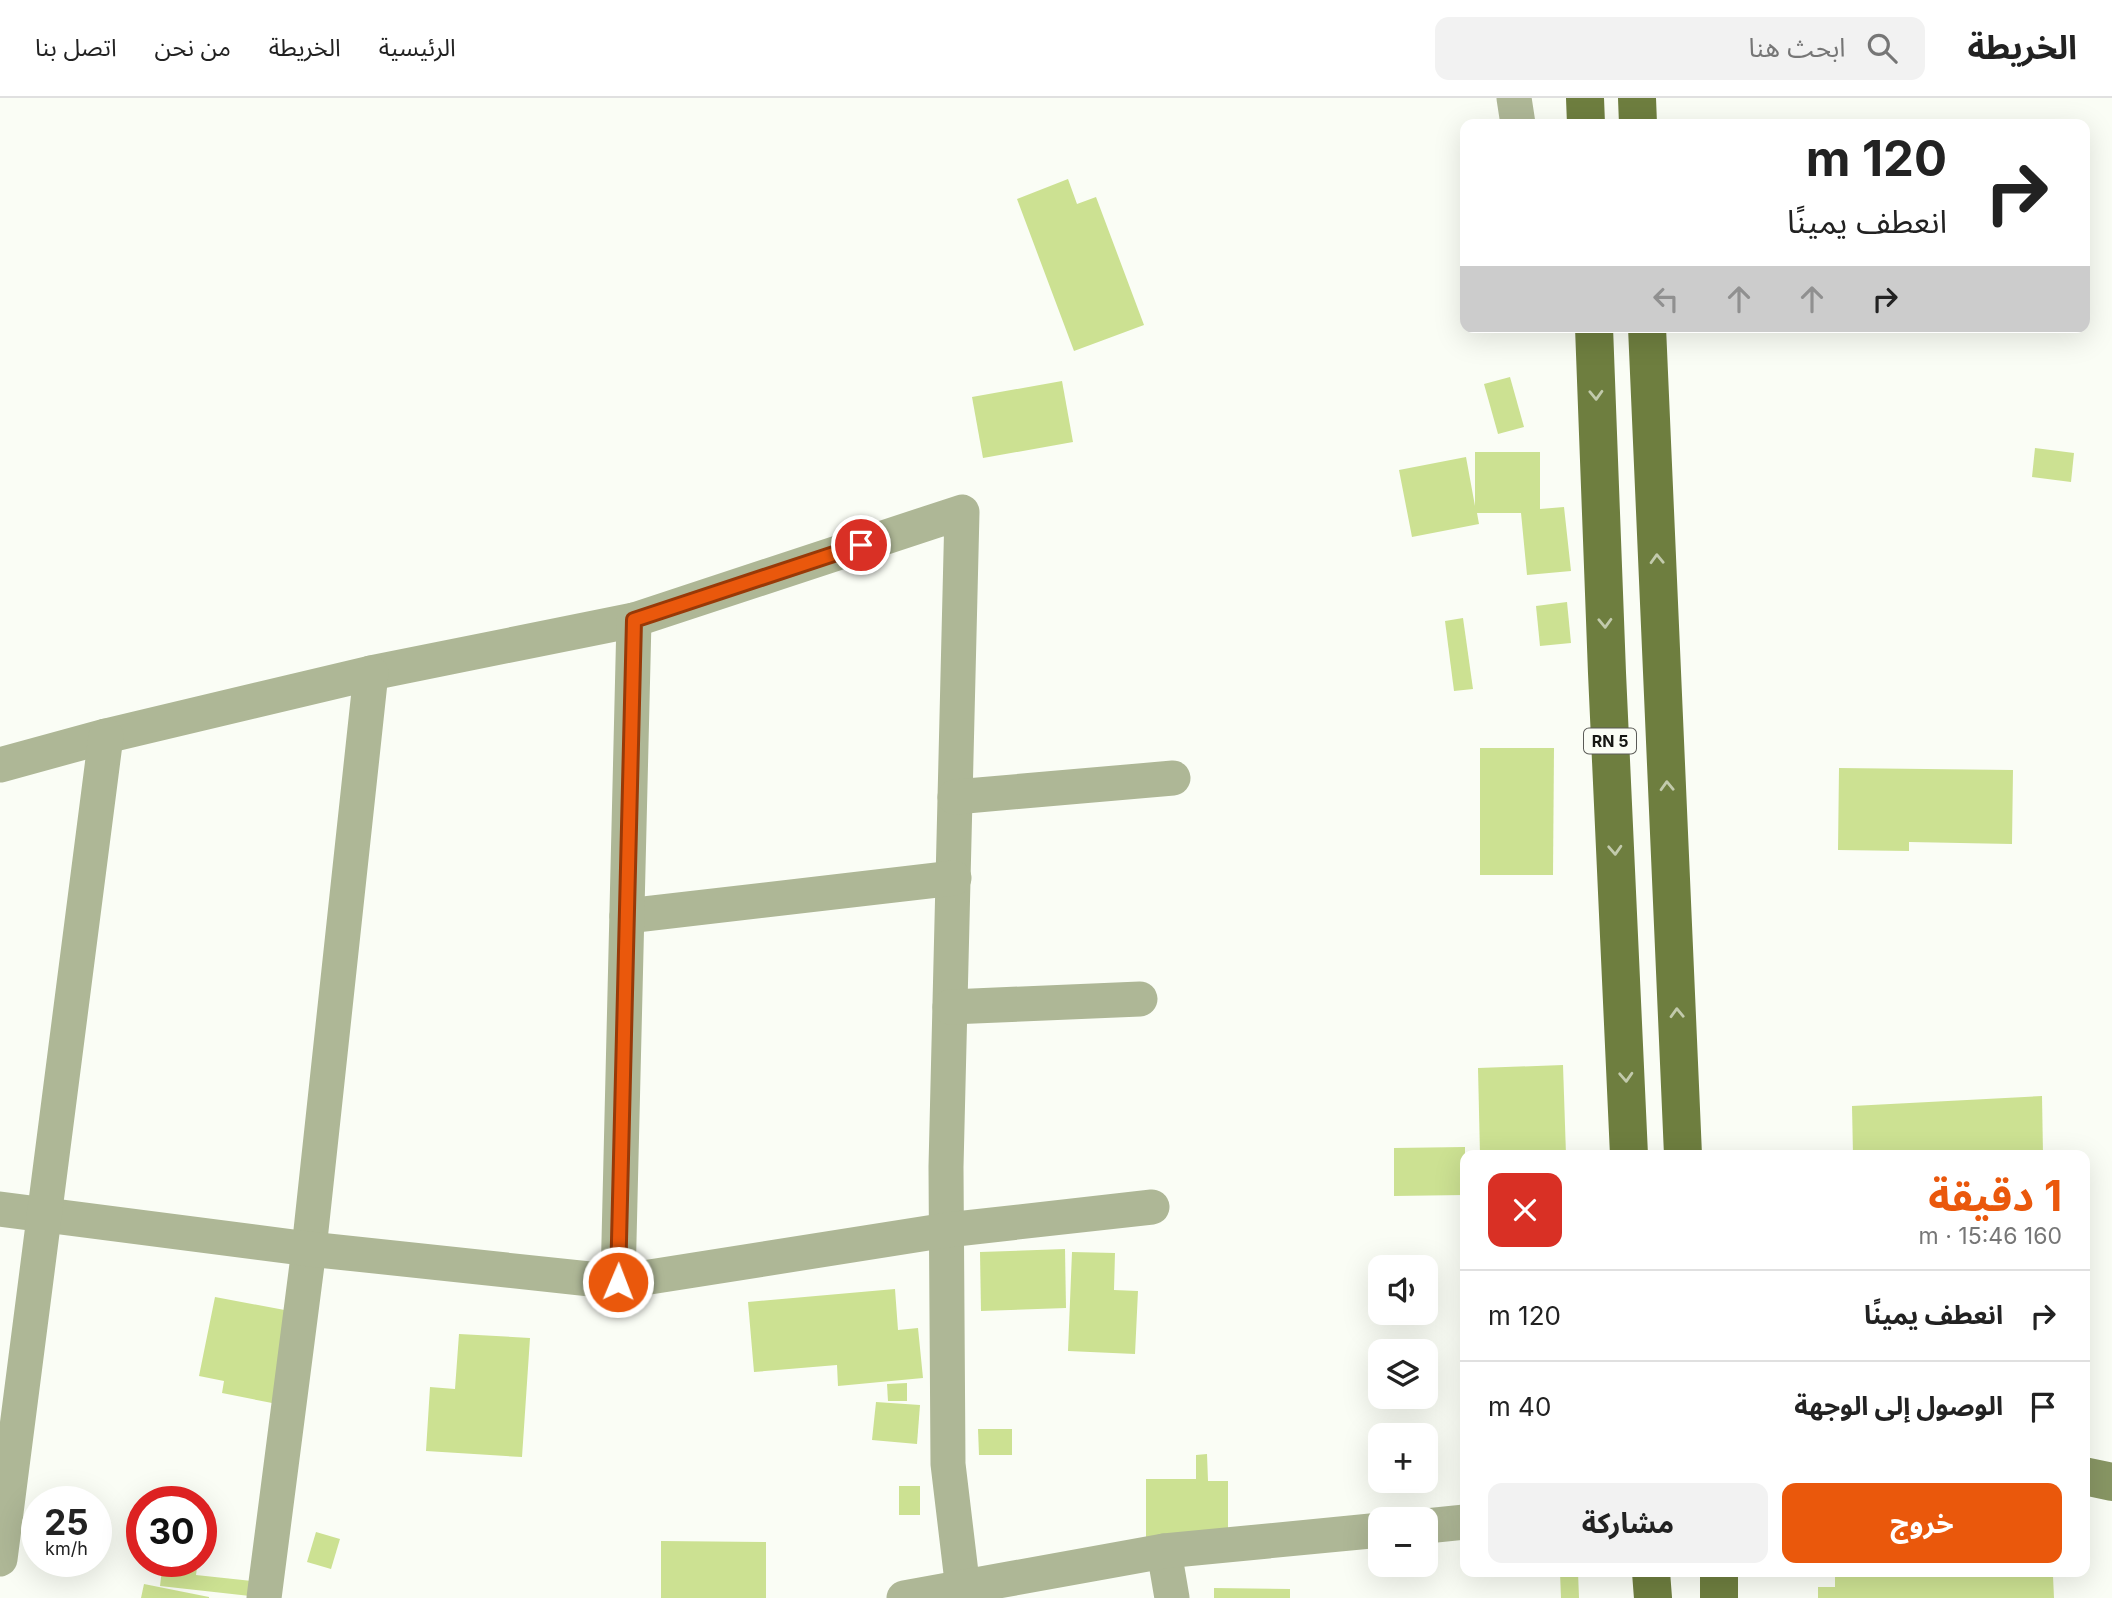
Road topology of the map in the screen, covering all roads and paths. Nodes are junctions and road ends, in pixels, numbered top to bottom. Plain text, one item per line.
1 (1514, 98) edge
2 (1585, 98) edge
3 (1637, 98) edge
4 (1517, 119) edge
5 (1586, 119) edge
6 (1638, 119) edge
7 (1594, 333) edge
8 (1647, 333) edge
9 (634, 620) junction
10 (371, 673) junction
11 (106, 736) junction
12 (0, 765) edge
13 (1173, 778) dead end
14 (956, 797) junction
15 (954, 878) junction
16 (627, 916) junction
17 (1140, 999) dead end
18 (950, 1007) junction
19 (1629, 1150) edge
20 (1683, 1150) edge
21 (1152, 1207) dead end
22 (0, 1209) edge
23 (44, 1215) junction
24 (947, 1230) junction
25 (309, 1248) junction
26 (618, 1282) junction
27 (2090, 1477) edge
28 (2112, 1482) edge
29 (1460, 1523) edge
30 (1438, 1525) edge
31 (1368, 1531) edge
32 (1164, 1552) junction
33 (0, 1559) edge
34 (1651, 1577) edge
35 (1719, 1577) edge
36 (964, 1593) edge
37 (264, 1598) edge
38 (904, 1598) edge
39 (1172, 1598) edge
40 (1653, 1598) edge
41 (1719, 1598) edge

1 - 4 street
2 - 5 main road
3 - 6 main road
7 -> 19 main road, RN 5
20 -> 8 main road
9 - 10 street
9 - 14 street
9 - 16 street
10 - 11 street
10 - 25 street
11 - 12 street
11 - 23 street
13 - 14 street
14 - 15 street
15 - 16 street
15 - 18 street
16 - 26 street
17 - 18 street
18 - 24 street
21 - 24 street
22 - 23 street
23 - 25 street
23 - 33 street
24 - 26 street
24 - 36 street
25 - 26 street
25 - 37 street
27 - 28 main road
29 - 30 street
31 - 32 street
32 - 36 street
32 - 39 street
34 - 40 main road
35 - 41 main road
36 - 38 street

